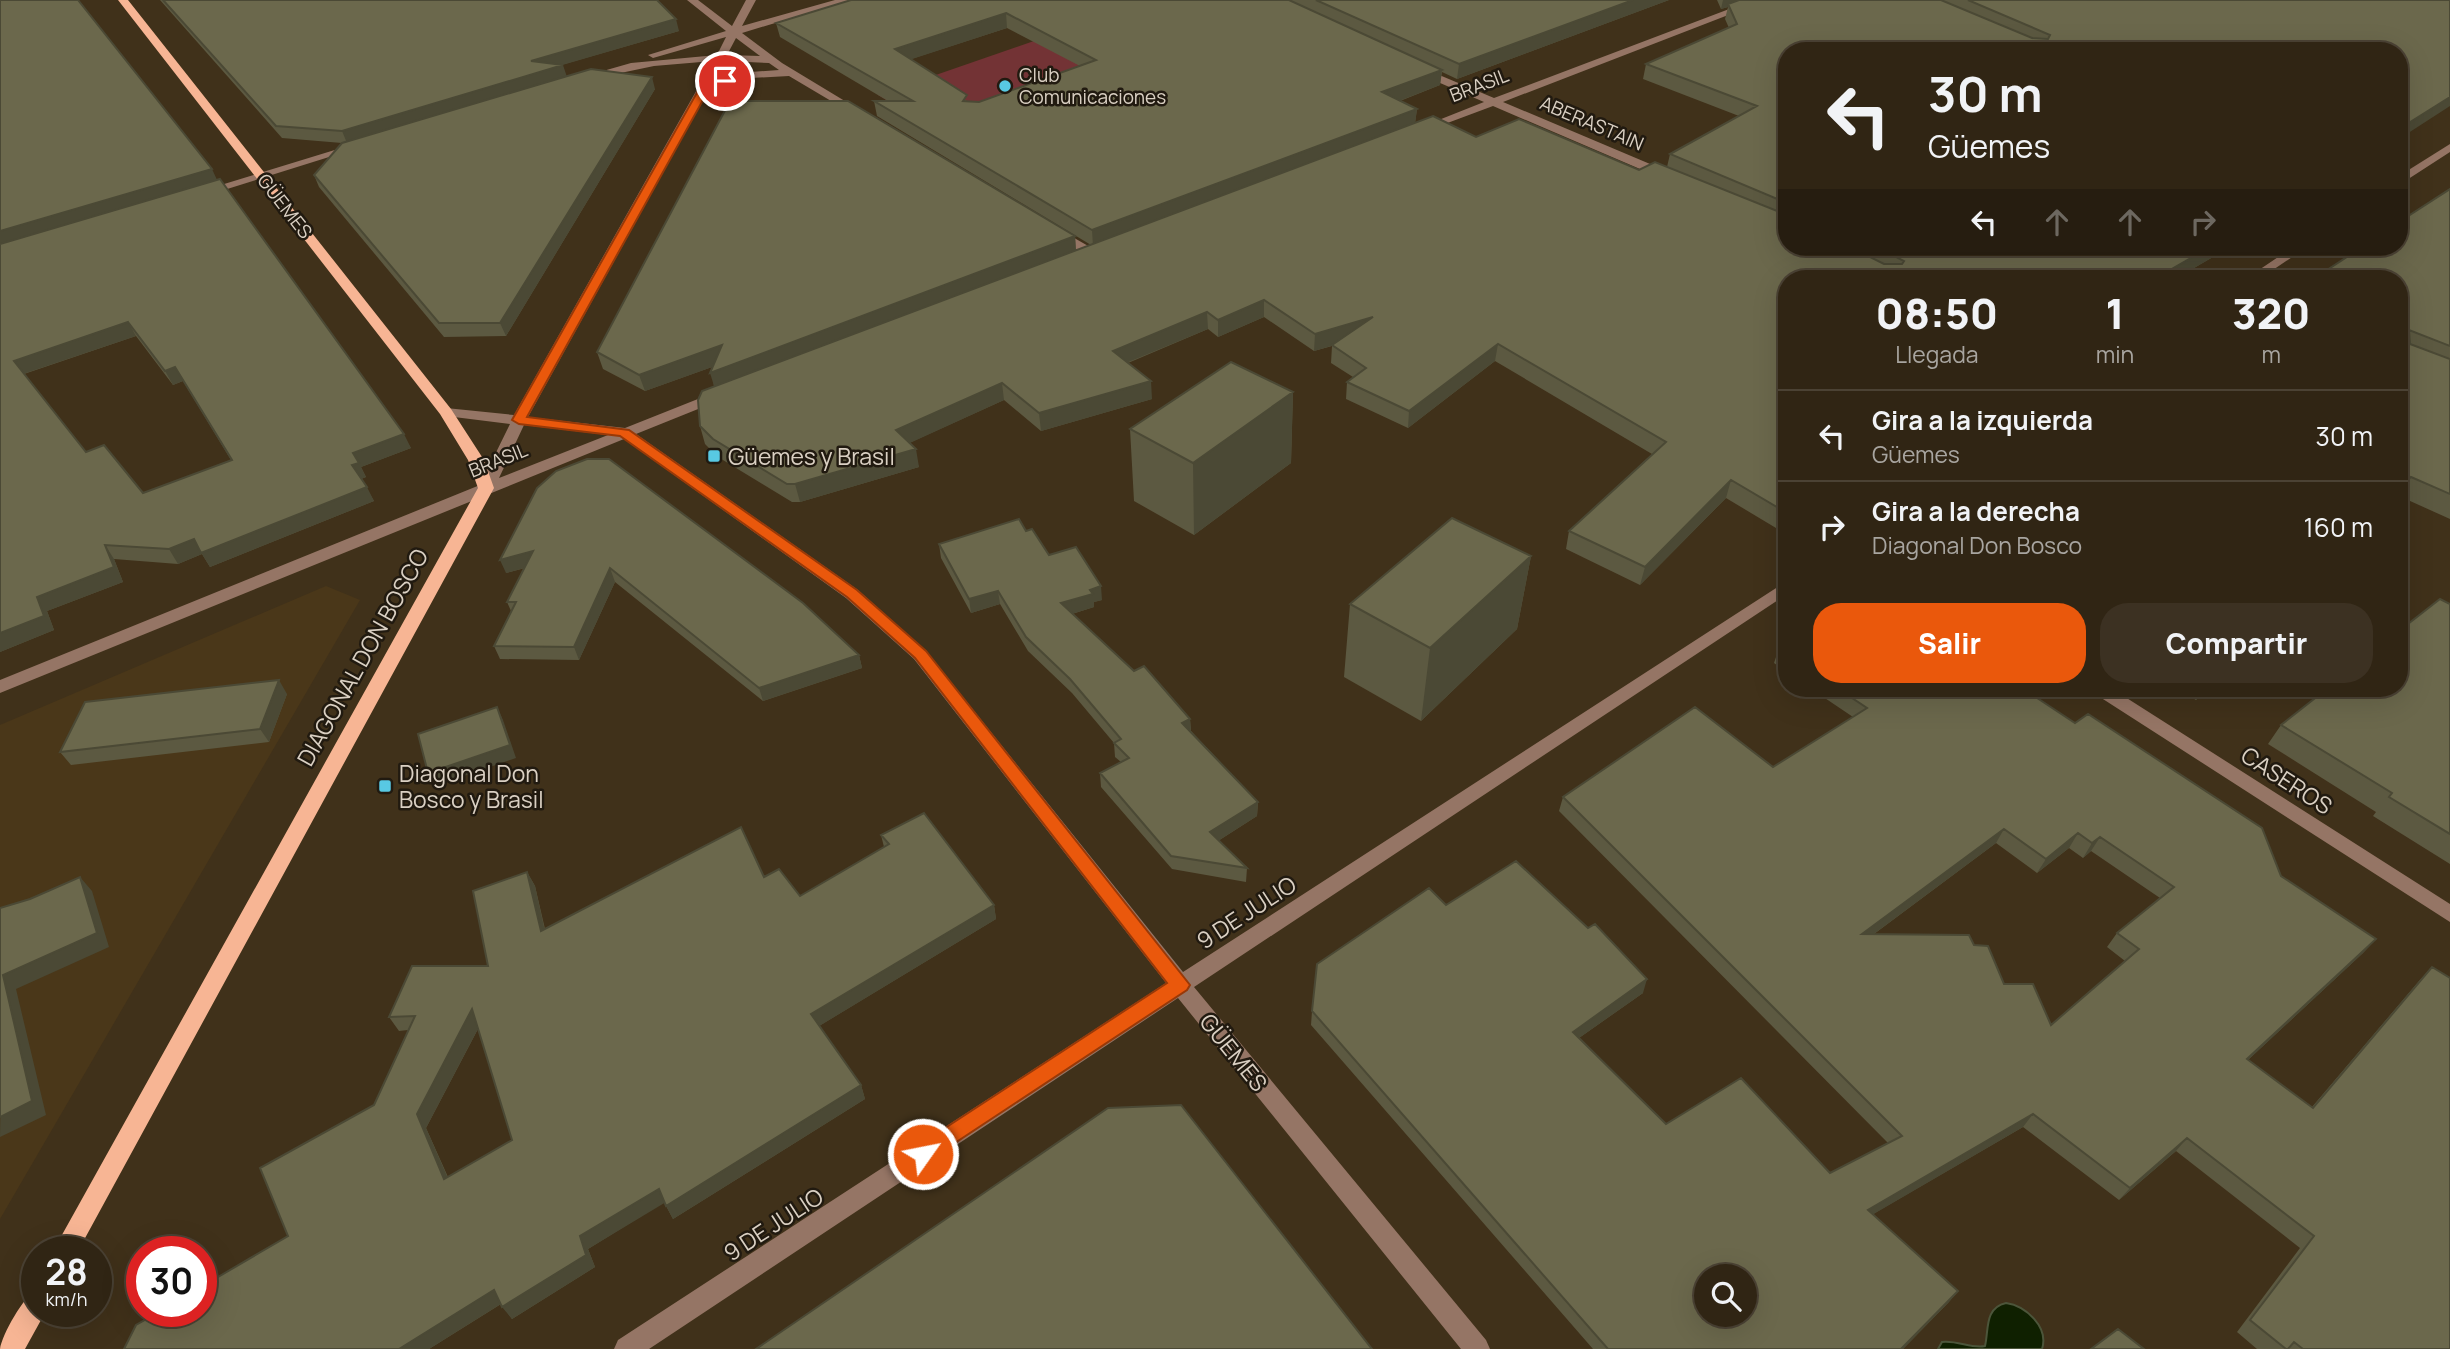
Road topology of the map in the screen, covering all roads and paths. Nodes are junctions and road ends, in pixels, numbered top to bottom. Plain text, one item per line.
1 (123, 0) edge
2 (692, 0) edge
3 (751, 0) edge
4 (846, 0) edge
5 (1762, 0) edge
6 (732, 32) junction
7 (720, 58) junction
8 (770, 60) junction
9 (1405, 64) edge
10 (607, 71) junction
11 (791, 73) junction
12 (580, 79) edge
13 (704, 89) junction
14 (1493, 102) junction
15 (872, 122) edge
16 (1402, 136) edge
17 (368, 143) edge
18 (2450, 147) edge
19 (261, 174) junction
20 (2408, 175) edge
21 (1682, 182) edge
22 (191, 196) edge
23 (1047, 226) edge
24 (1093, 254) edge
25 (2287, 256) edge
26 (2265, 270) edge
27 (736, 389) edge
28 (446, 412) junction
29 (519, 420) junction
30 (624, 432) junction
31 (486, 488) junction
32 (1778, 592) edge
33 (0, 687) edge
34 (2112, 697) edge
35 (2450, 914) edge
36 (1180, 985) junction
37 (73, 1236) edge
38 (23, 1327) edge
39 (11, 1349) edge
40 (627, 1349) edge
41 (1477, 1349) edge

1 - 19 main road, GÜEMES
2 - 6 street
3 - 6 street, DIAGONAL DON BOSCO
4 - 6 street
5 - 14 street, BRASIL
6 - 7 street, DIAGONAL DON BOSCO
6 - 8 street
6 - 10 street
7 - 8 street
7 - 10 street
7 - 13 street, DIAGONAL DON BOSCO
8 - 11 street
9 - 14 street, ABERASTAIN
10 - 12 street
11 - 13 street
11 - 15 street
13 - 29 street, DIAGONAL DON BOSCO
14 - 16 street, BRASIL
14 - 21 street, ABERASTAIN
17 - 19 street
18 - 20 street
19 - 22 street
19 - 28 main road, GÜEMES
23 - 24 street
25 - 26 street
27 - 30 street, BRASIL
28 - 29 street, GÜEMES
28 - 31 main road, GÜEMES
29 - 30 street, GÜEMES
29 - 31 street, DIAGONAL DON BOSCO
30 - 31 street, BRASIL
30 - 36 street, GÜEMES
31 - 33 street, BRASIL
31 - 37 main road, DIAGONAL DON BOSCO
32 - 36 street, 9 DE JULIO
34 - 35 street, CASEROS
36 - 40 street, 9 DE JULIO
36 - 41 street, GÜEMES
38 - 39 main road

